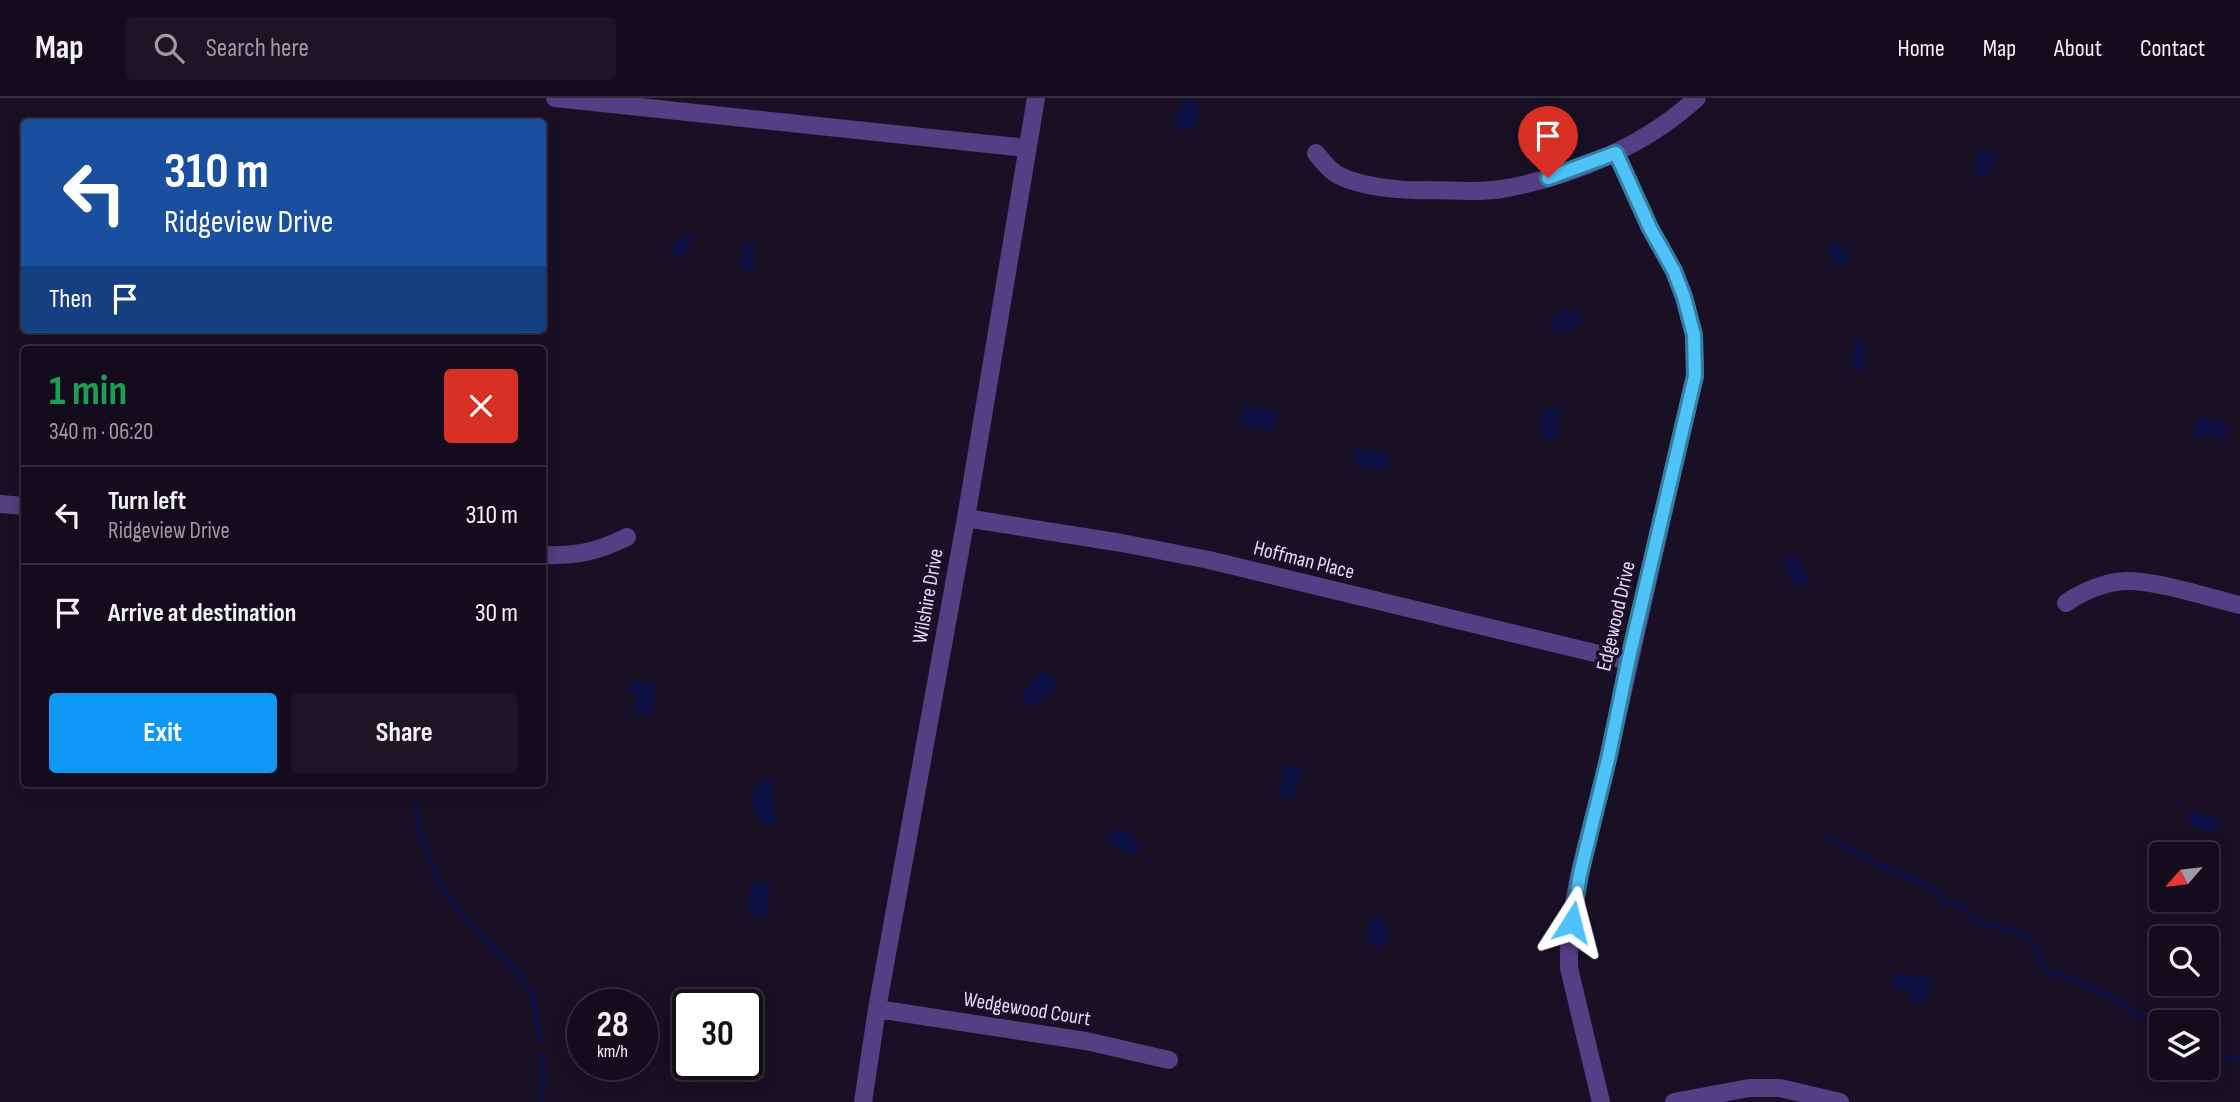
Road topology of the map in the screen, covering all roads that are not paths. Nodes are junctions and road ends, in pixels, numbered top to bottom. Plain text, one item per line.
1 (555, 98) edge
2 (1036, 98) edge
3 (1697, 98) edge
4 (1026, 148) junction
5 (1316, 153) dead end
6 (1616, 153) junction
7 (0, 503) edge
8 (21, 506) edge
9 (966, 518) junction
10 (627, 537) dead end
11 (546, 555) edge
12 (2066, 603) dead end
13 (2240, 605) edge
14 (1628, 662) junction
15 (877, 1009) junction
16 (1168, 1060) dead end
17 (863, 1102) edge
18 (1601, 1102) edge
19 (1674, 1102) edge
20 (1840, 1102) edge

1 - 4 street
2 - 4 street, Wilshire Drive
3 - 6 street
4 - 9 street, Wilshire Drive
5 - 6 street
6 - 14 street, Edgewood Drive
7 - 8 street
9 - 14 street, Hoffman Place
9 - 15 street, Wilshire Drive
10 - 11 street
12 - 13 street
14 - 18 street, Edgewood Drive
15 - 16 street, Wedgewood Court
15 - 17 street, Wilshire Drive
19 - 20 street

